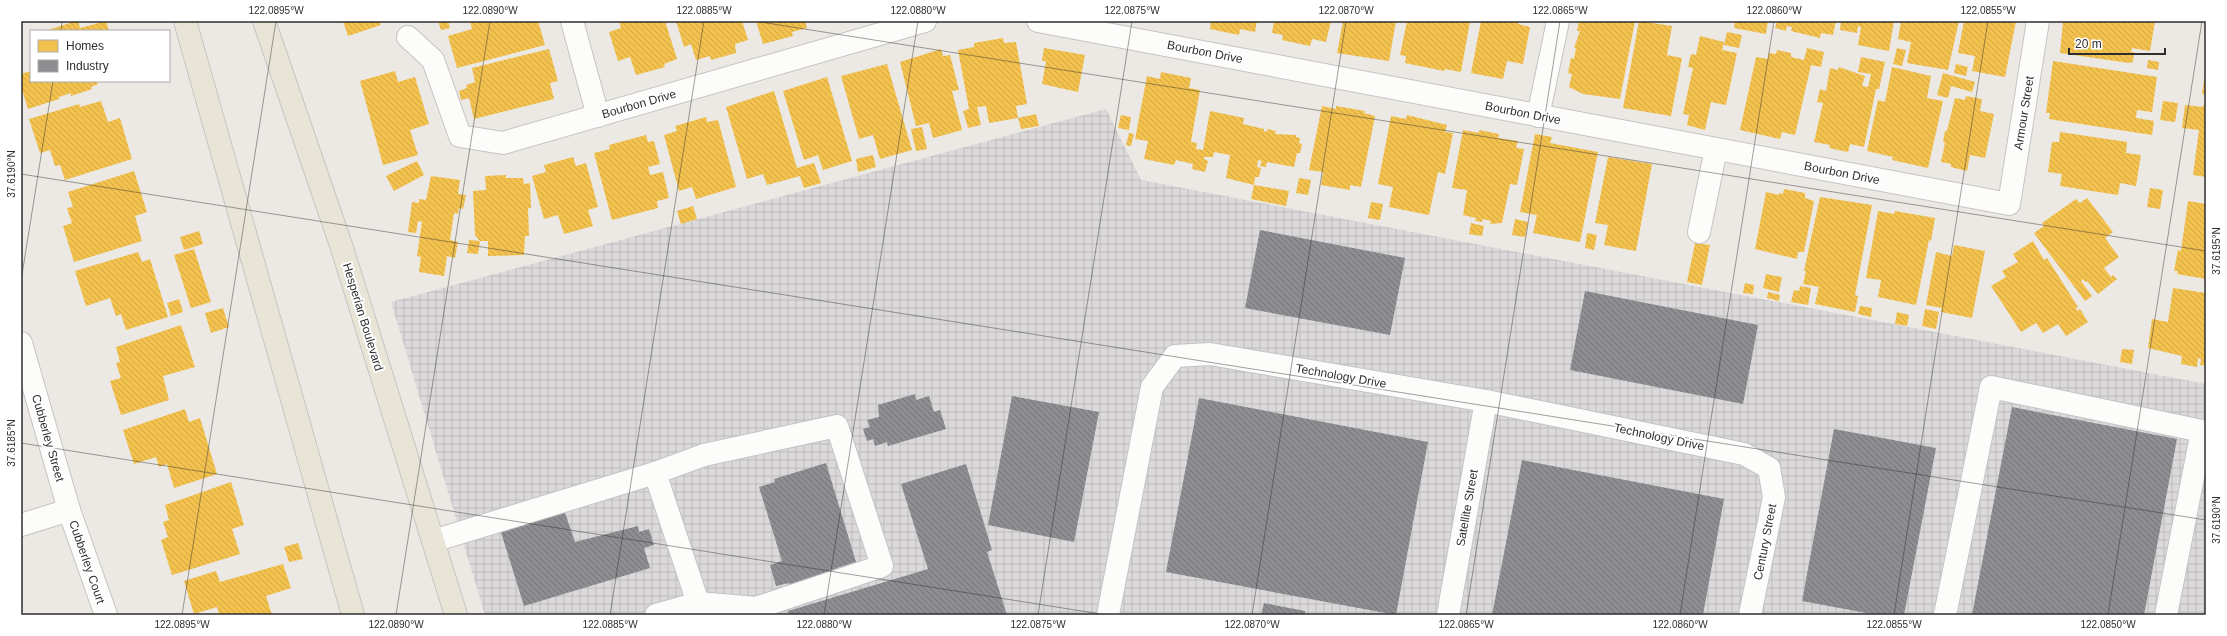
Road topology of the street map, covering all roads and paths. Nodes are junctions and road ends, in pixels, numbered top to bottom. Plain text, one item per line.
1 (185, 21) edge
2 (264, 21) edge
3 (572, 21) edge
4 (925, 21) edge
5 (1038, 21) edge
6 (1558, 21) edge
7 (2038, 21) edge
8 (408, 37) dead end
9 (598, 116) junction
10 (1538, 116) junction
11 (1716, 149) junction
12 (2009, 204) joint
13 (1699, 232) dead end
14 (21, 344) edge
15 (1486, 401) junction
16 (1769, 468) joint
17 (655, 473) junction
18 (69, 510) junction
19 (21, 525) edge
20 (433, 541) junction
21 (698, 603) junction
22 (106, 615) edge
23 (353, 615) edge
24 (456, 615) edge
25 (656, 615) edge
26 (1108, 615) edge
27 (1448, 615) edge
28 (1750, 615) edge
29 (1945, 615) edge
30 (2166, 615) edge

1 - 23 main road
2 - 20 main road, Hesperian Boulevard
3 - 9 street
4 - 9 street, Bourbon Drive
5 - 10 street, Bourbon Drive
6 - 10 street
7 - 12 street, Armour Street
8 - 9 street, Bourbon Drive
10 - 11 street, Bourbon Drive
11 - 12 street, Bourbon Drive
11 - 13 street
14 - 18 street, Cubberley Street
15 - 16 street, Technology Drive
15 - 26 street, Technology Drive
15 - 27 street, Satellite Street
16 - 28 street, Century Street
17 - 20 street
17 - 21 street
17 - 21 street
18 - 19 street
18 - 22 street, Cubberley Court
20 - 24 main road, Hesperian Boulevard
21 - 25 street
29 - 30 street

